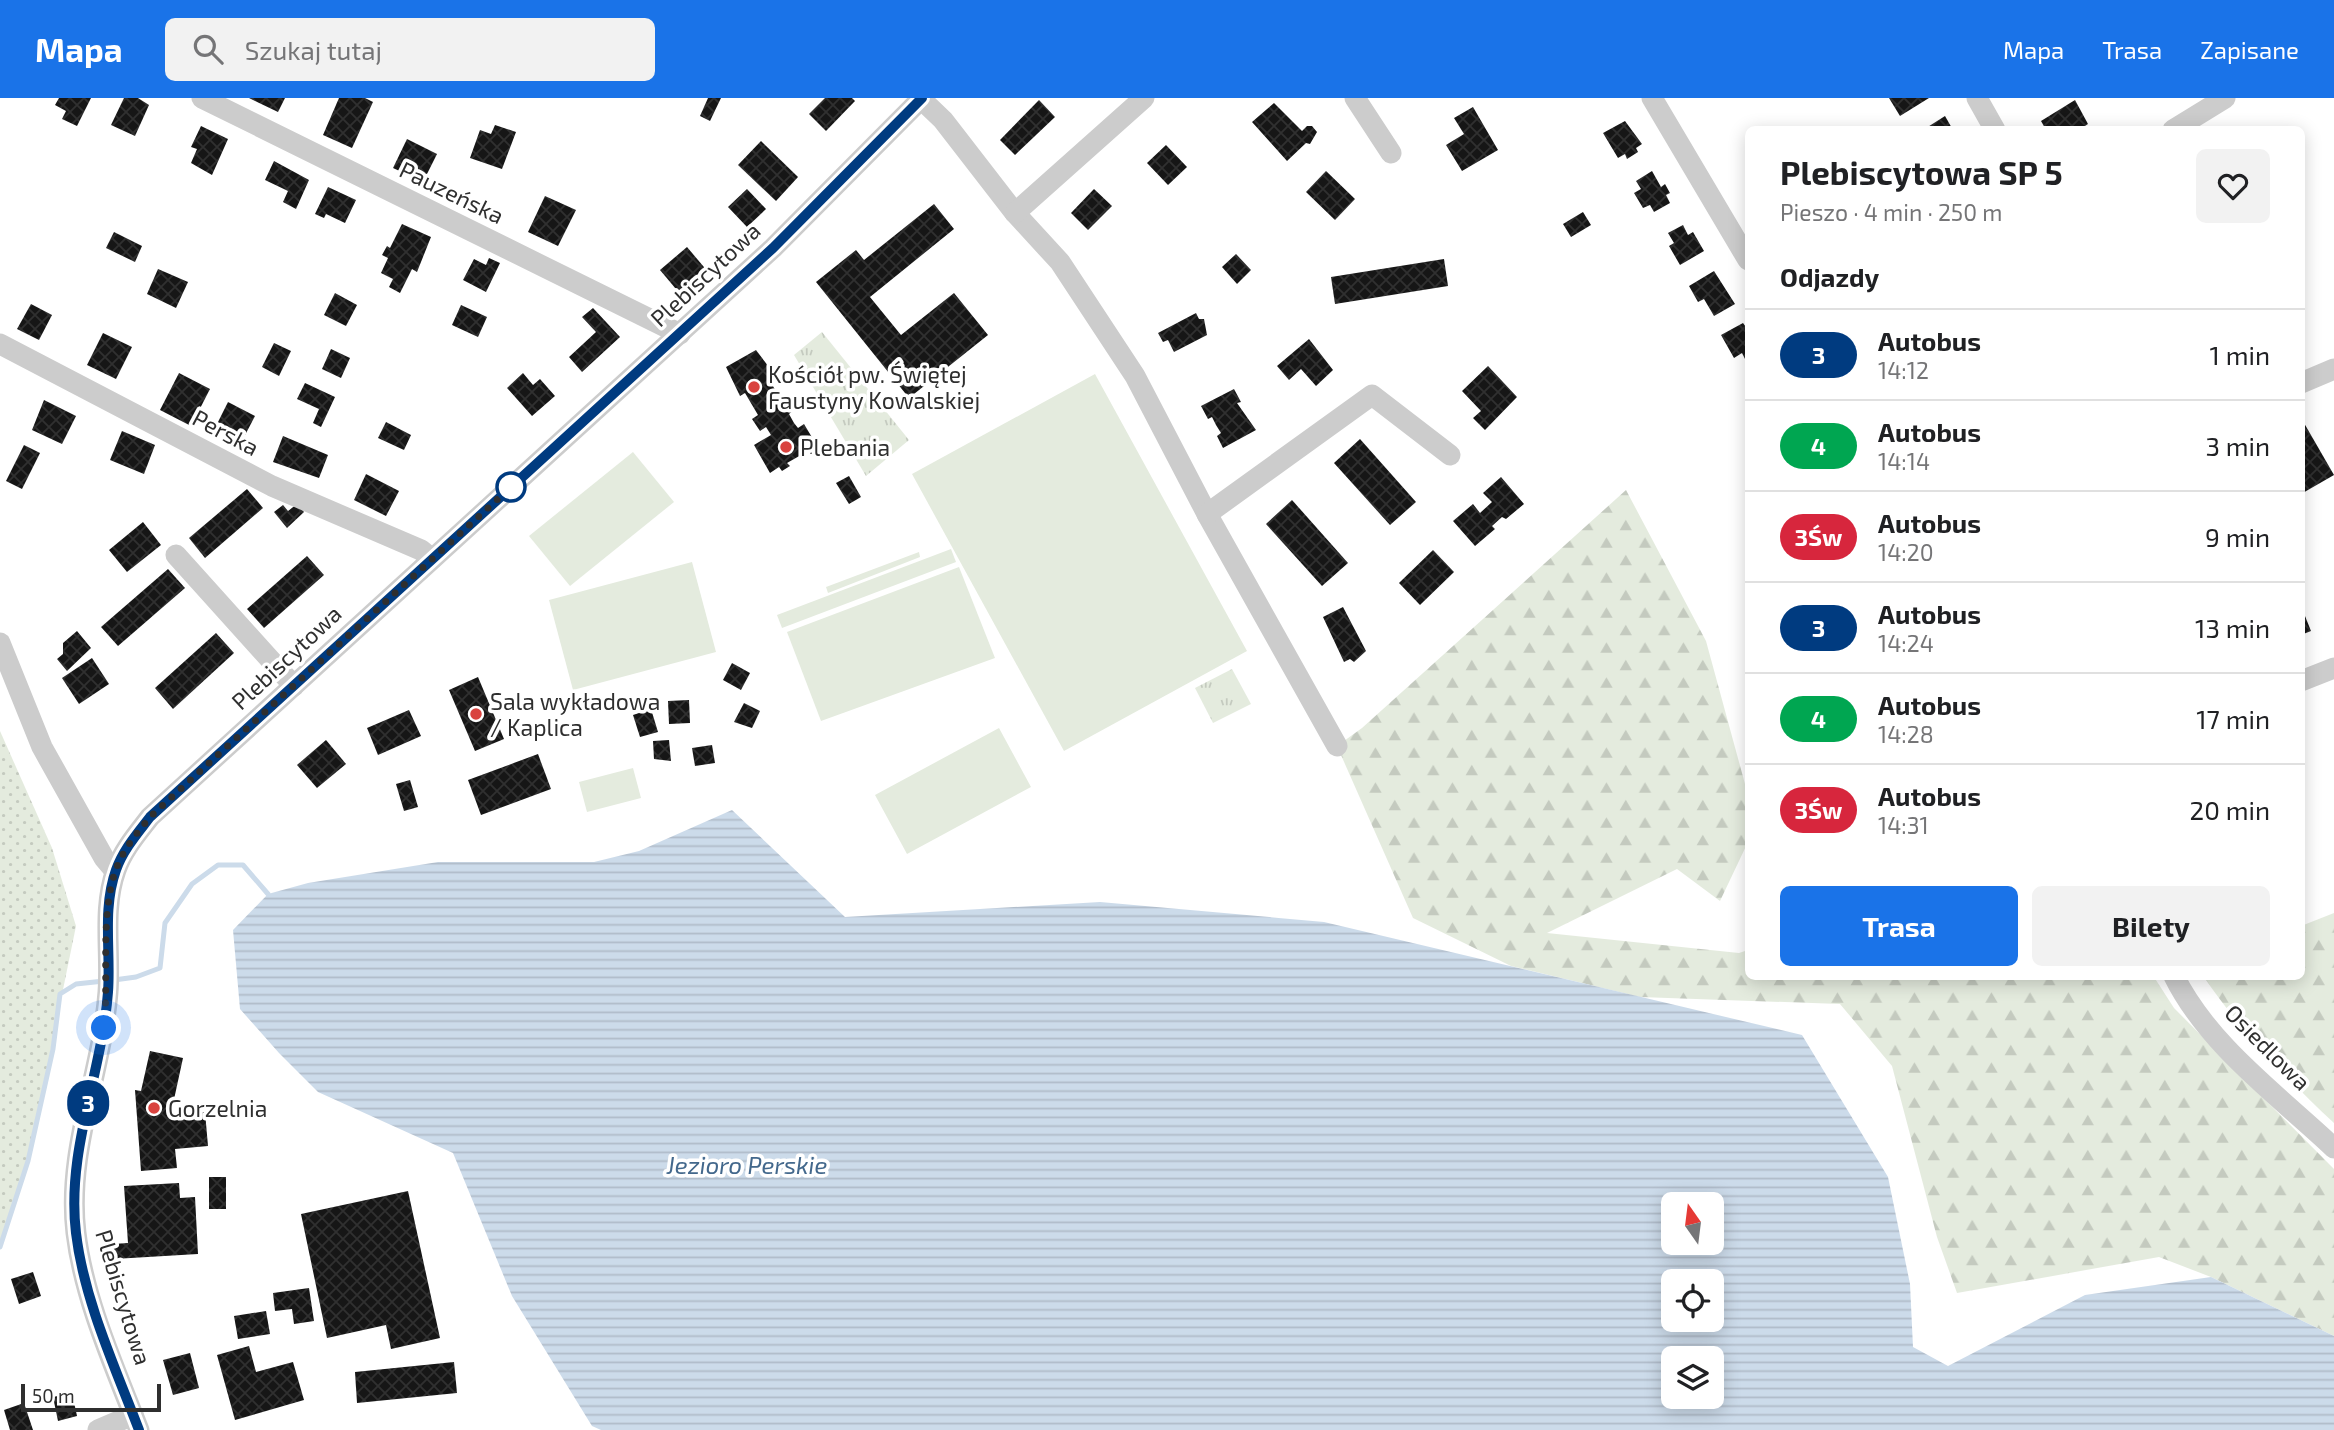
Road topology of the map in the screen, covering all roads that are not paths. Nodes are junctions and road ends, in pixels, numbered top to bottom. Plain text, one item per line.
1 (202, 98) edge
2 (1144, 98) edge
3 (1355, 98) edge
4 (1652, 98) edge
5 (1977, 98) edge
6 (2225, 98) edge
7 (916, 100) edge
8 (1993, 126) edge
9 (2180, 126) edge
10 (1391, 153) dead end
11 (1015, 213) junction
12 (1745, 255) edge
13 (680, 334) junction
14 (0, 344) edge
15 (2334, 369) edge
16 (2305, 381) edge
17 (1450, 455) dead end
18 (1207, 514) junction
19 (176, 555) dead end
20 (432, 558) junction
21 (0, 643) edge
22 (2334, 668) edge
23 (2305, 679) edge
24 (293, 686) junction
25 (1337, 746) dead end
26 (115, 871) junction
27 (2176, 980) edge
28 (2334, 1148) edge
29 (136, 1422) edge
30 (98, 1430) edge

1 - 13 street, Pauzeńska
2 - 11 street
3 - 10 street
4 - 12 street
5 - 8 street
6 - 9 street
7 - 11 street
7 - 13 street, Plebiscytowa
11 - 18 street
13 - 20 street, Plebiscytowa
14 - 20 street, Perska
15 - 16 street
17 - 18 street
18 - 25 street
19 - 24 street
20 - 24 street, Plebiscytowa
21 - 26 street
22 - 23 street
24 - 26 street, Plebiscytowa
26 - 29 street, Plebiscytowa
27 - 28 street, Osiedlowa
29 - 30 street

